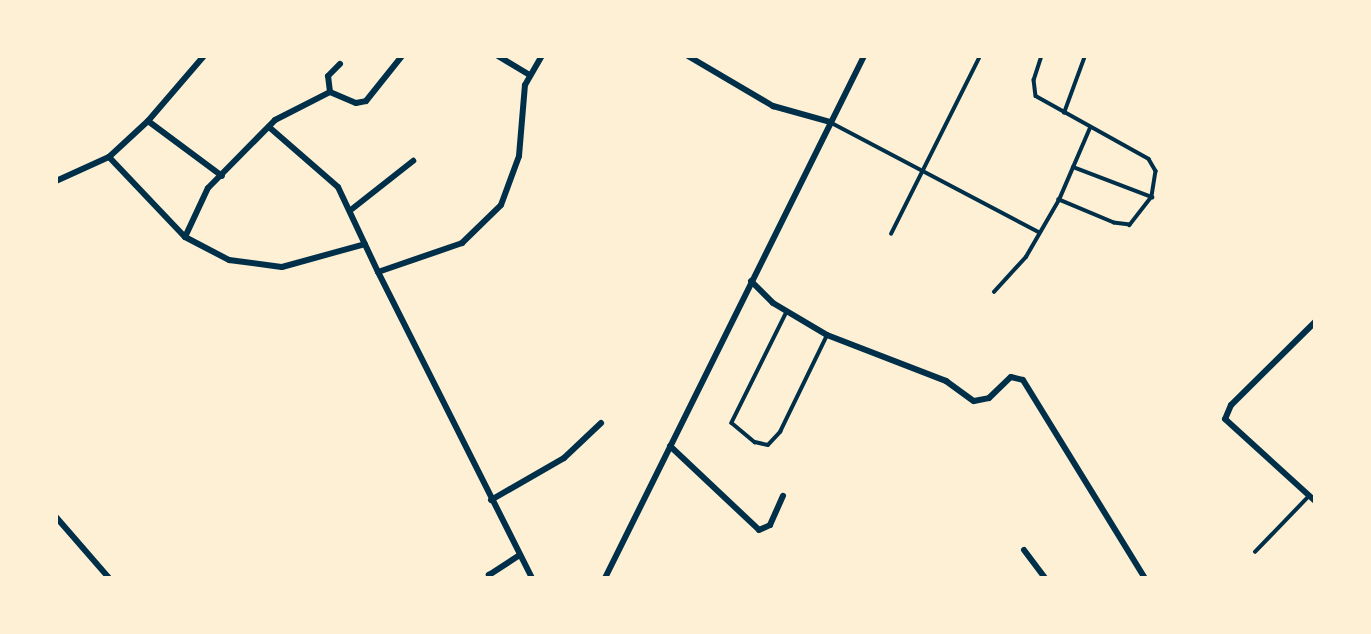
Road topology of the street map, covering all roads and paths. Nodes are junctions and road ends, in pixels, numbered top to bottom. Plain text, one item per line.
1 (204, 56) edge
2 (402, 56) edge
3 (498, 56) edge
4 (542, 56) edge
5 (688, 56) edge
6 (864, 56) edge
7 (980, 56) edge
8 (1042, 56) edge
9 (1085, 56) edge
10 (340, 64) dead end
11 (528, 74) junction
12 (330, 92) junction
13 (1063, 114) junction
14 (149, 121) junction
15 (830, 122) junction
16 (269, 127) junction
17 (1090, 128) junction
18 (109, 157) junction
19 (413, 161) dead end
20 (1073, 167) junction
21 (922, 170) junction
22 (222, 176) junction
23 (56, 181) edge
24 (1152, 197) junction
25 (1059, 200) junction
26 (352, 209) junction
27 (1038, 232) junction
28 (891, 234) dead end
29 (185, 237) junction
30 (365, 244) junction
31 (378, 272) junction
32 (751, 281) junction
33 (994, 292) dead end
34 (787, 312) junction
35 (1315, 322) edge
36 (827, 335) junction
37 (601, 423) dead end
38 (670, 446) junction
39 (783, 496) dead end
40 (1312, 498) edge
41 (491, 500) junction
42 (56, 517) edge
43 (1024, 550) dead end
44 (1255, 552) dead end
45 (520, 555) junction
46 (109, 578) edge
47 (491, 578) edge
48 (532, 578) edge
49 (606, 578) edge
50 (1045, 578) edge
51 (1145, 578) edge

1 - 14 street
2 - 12 street
3 - 11 street
4 - 11 street
5 - 15 street
6 - 15 street
7 - 21 lane
8 - 13 lane
9 - 13 lane
10 - 12 street
11 - 31 street
12 - 16 street
13 - 17 lane
14 - 18 street
14 - 22 street
15 - 21 lane
15 - 32 street
16 - 22 street
16 - 26 street
17 - 20 lane
17 - 24 lane
18 - 23 street
18 - 29 street
19 - 26 street
20 - 24 lane
20 - 25 lane
21 - 27 lane
21 - 28 lane
22 - 29 street
24 - 25 lane
25 - 27 lane
26 - 30 street
27 - 33 lane
29 - 30 street
30 - 31 street
31 - 41 street
32 - 34 street
32 - 38 street
34 - 36 street
34 - 36 lane
35 - 40 street
36 - 51 street
37 - 41 street
38 - 39 street
38 - 49 street
40 - 44 lane
41 - 45 street
42 - 46 street
43 - 50 street
45 - 47 street
45 - 48 street

